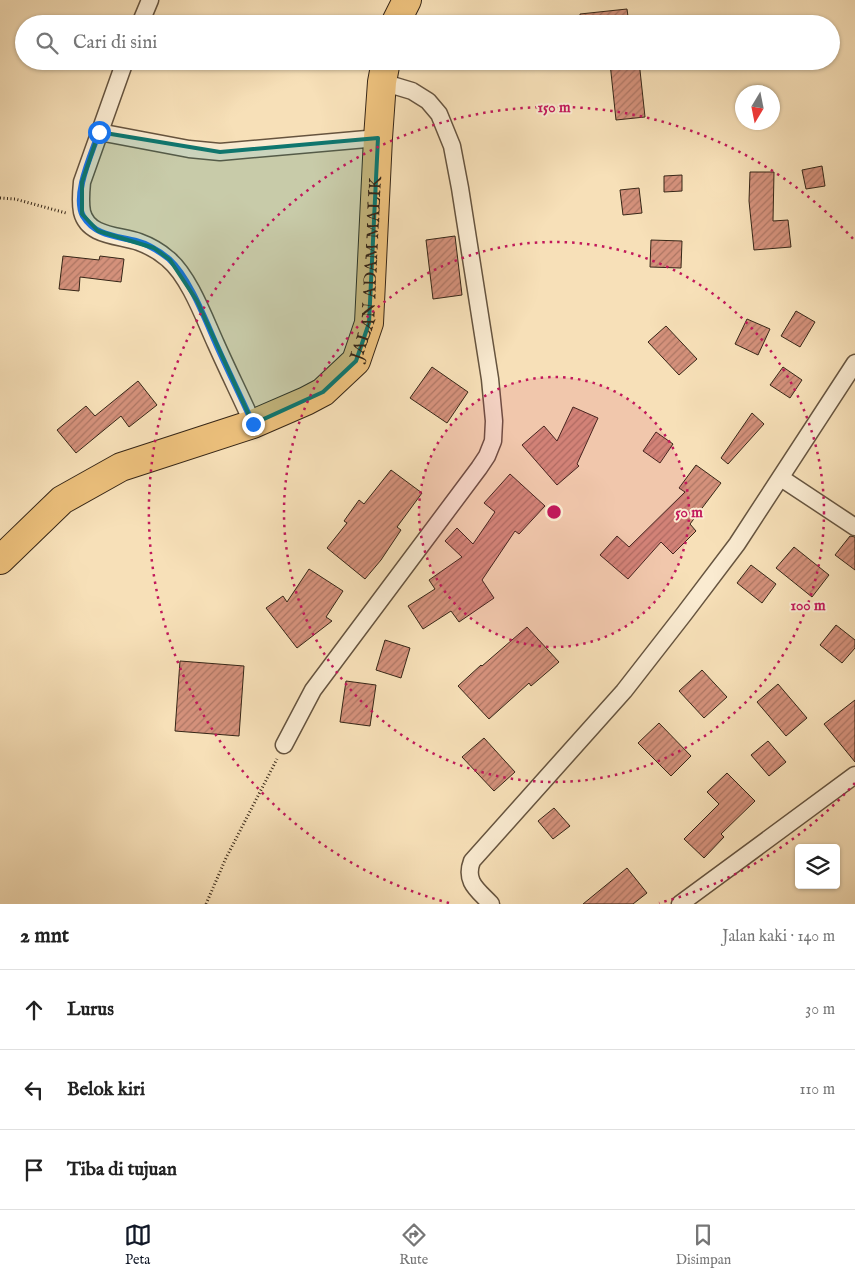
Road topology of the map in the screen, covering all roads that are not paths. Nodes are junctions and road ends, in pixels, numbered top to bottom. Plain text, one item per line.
1 (150, 0) edge
2 (407, 0) edge
3 (144, 15) edge
4 (400, 15) edge
5 (122, 70) edge
6 (384, 72) edge
7 (99, 132) junction
8 (378, 138) junction
9 (855, 363) edge
10 (253, 424) junction
11 (781, 478) junction
12 (855, 527) edge
13 (0, 560) edge
14 (284, 745) road end
15 (855, 775) edge
16 (491, 904) edge
17 (680, 904) edge

1 - 3 street
2 - 4 highway
5 - 7 street
6 - 8 highway, JALAN ADAM MALIK
6 - 14 street
7 - 8 street
7 - 10 street
8 - 10 highway, JALAN ADAM MALIK
9 - 11 street
10 - 13 highway, JALAN ADAM MALIK
11 - 12 street
11 - 16 street
15 - 17 street

